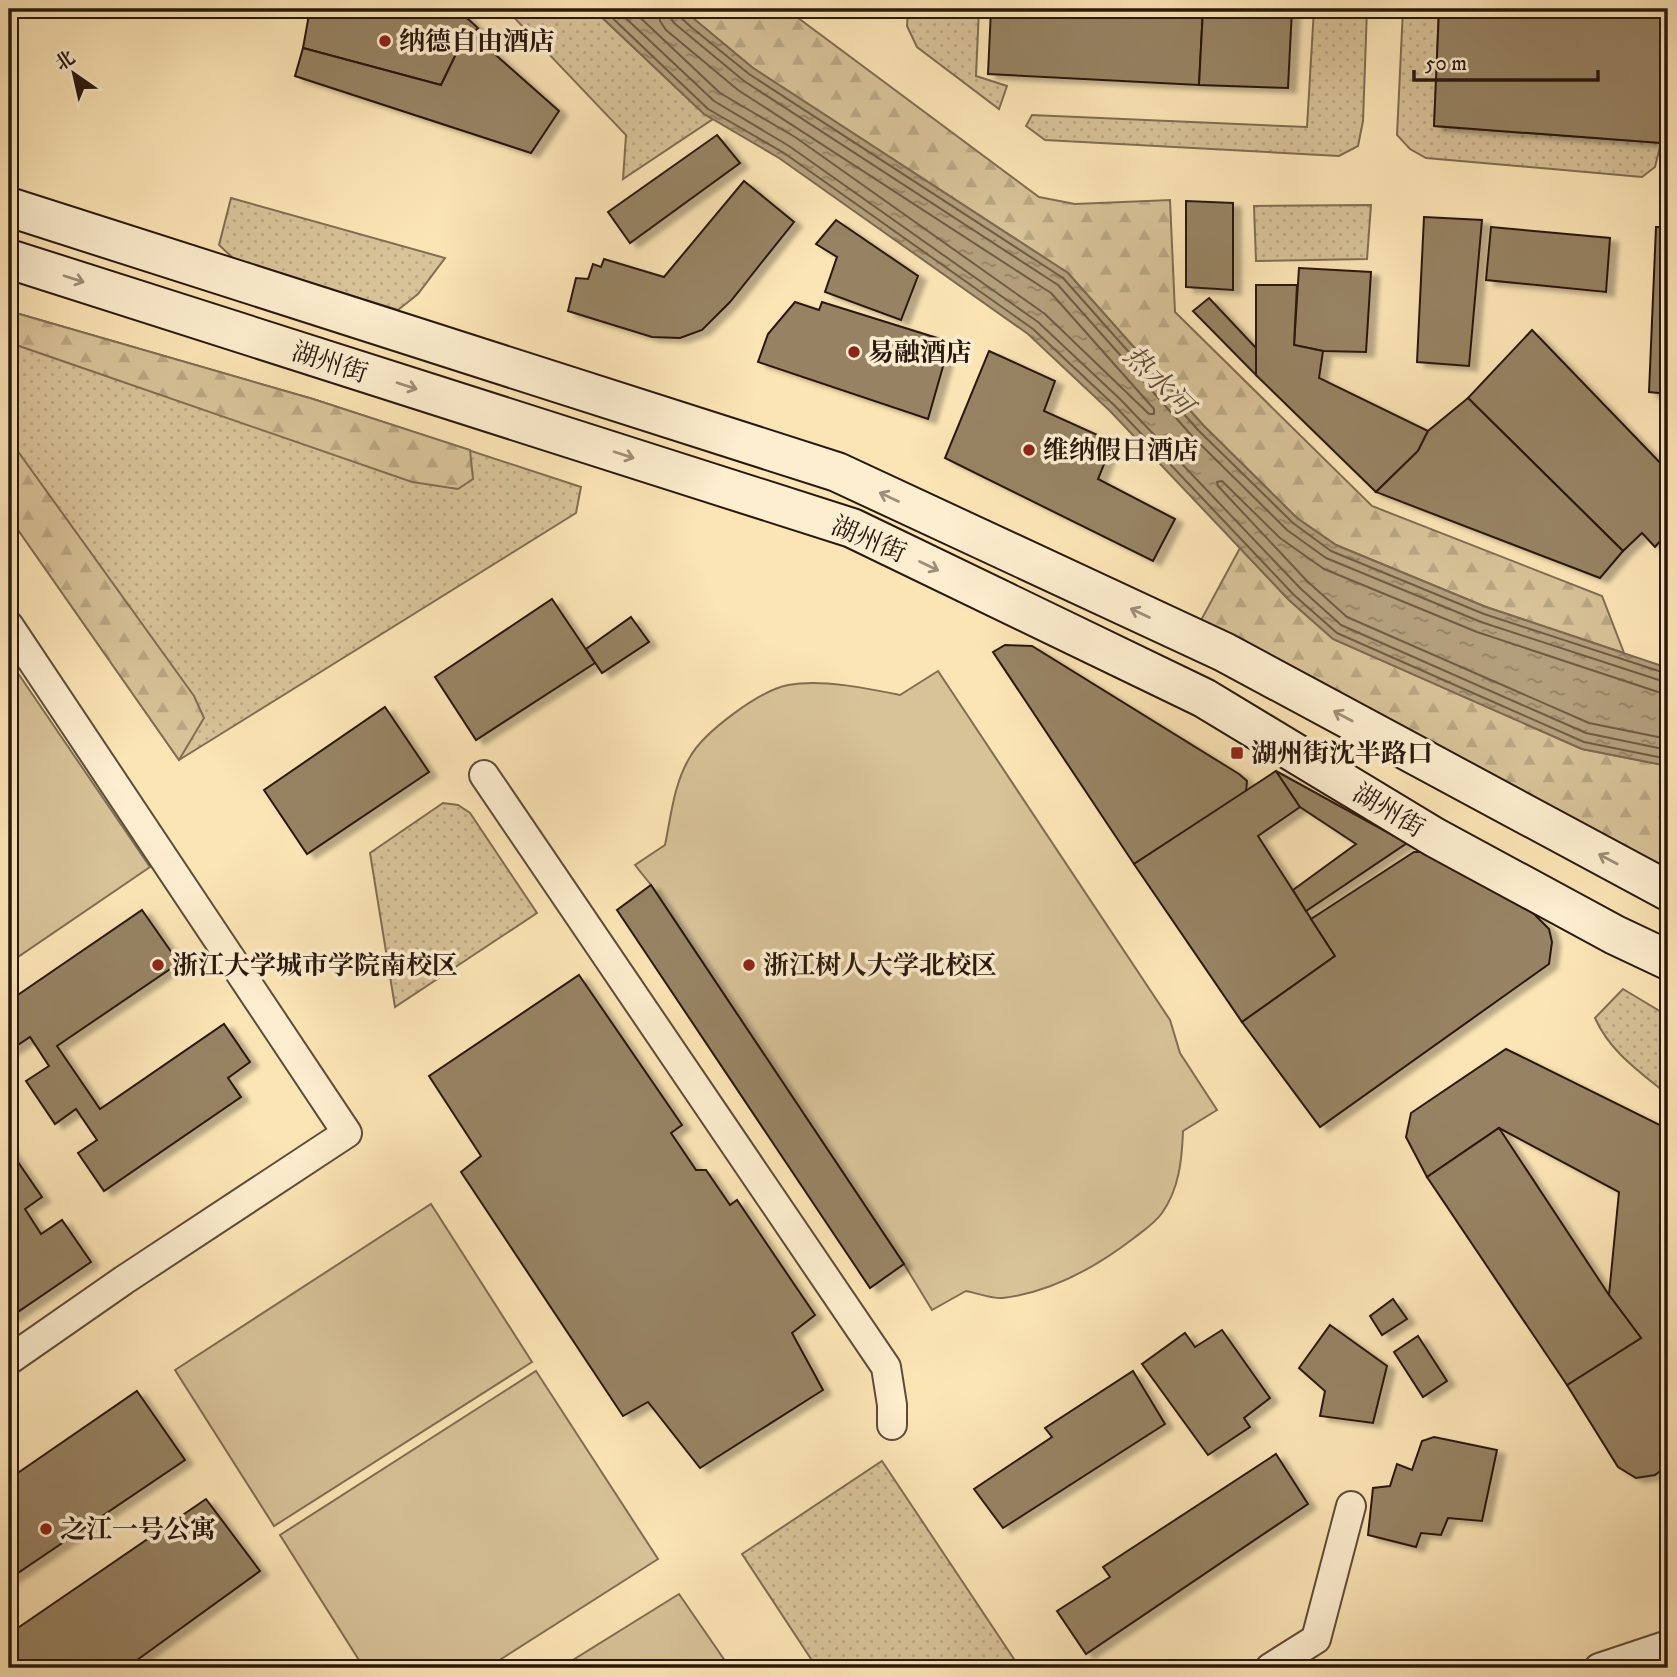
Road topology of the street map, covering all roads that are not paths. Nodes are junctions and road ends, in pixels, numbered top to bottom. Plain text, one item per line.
1 (9, 207) edge
2 (9, 259) edge
3 (9, 626) edge
4 (484, 775) dead end
5 (1668, 891) edge
6 (1668, 960) edge
7 (9, 1360) edge
8 (892, 1425) dead end
9 (1351, 1506) dead end
10 (1668, 1645) edge
11 (1270, 1668) edge
12 (1600, 1668) edge

5 -> 1 main road, 湖州街
2 -> 6 main road, 湖州街
3 - 7 street
4 - 8 street
9 - 11 street
10 - 12 street

